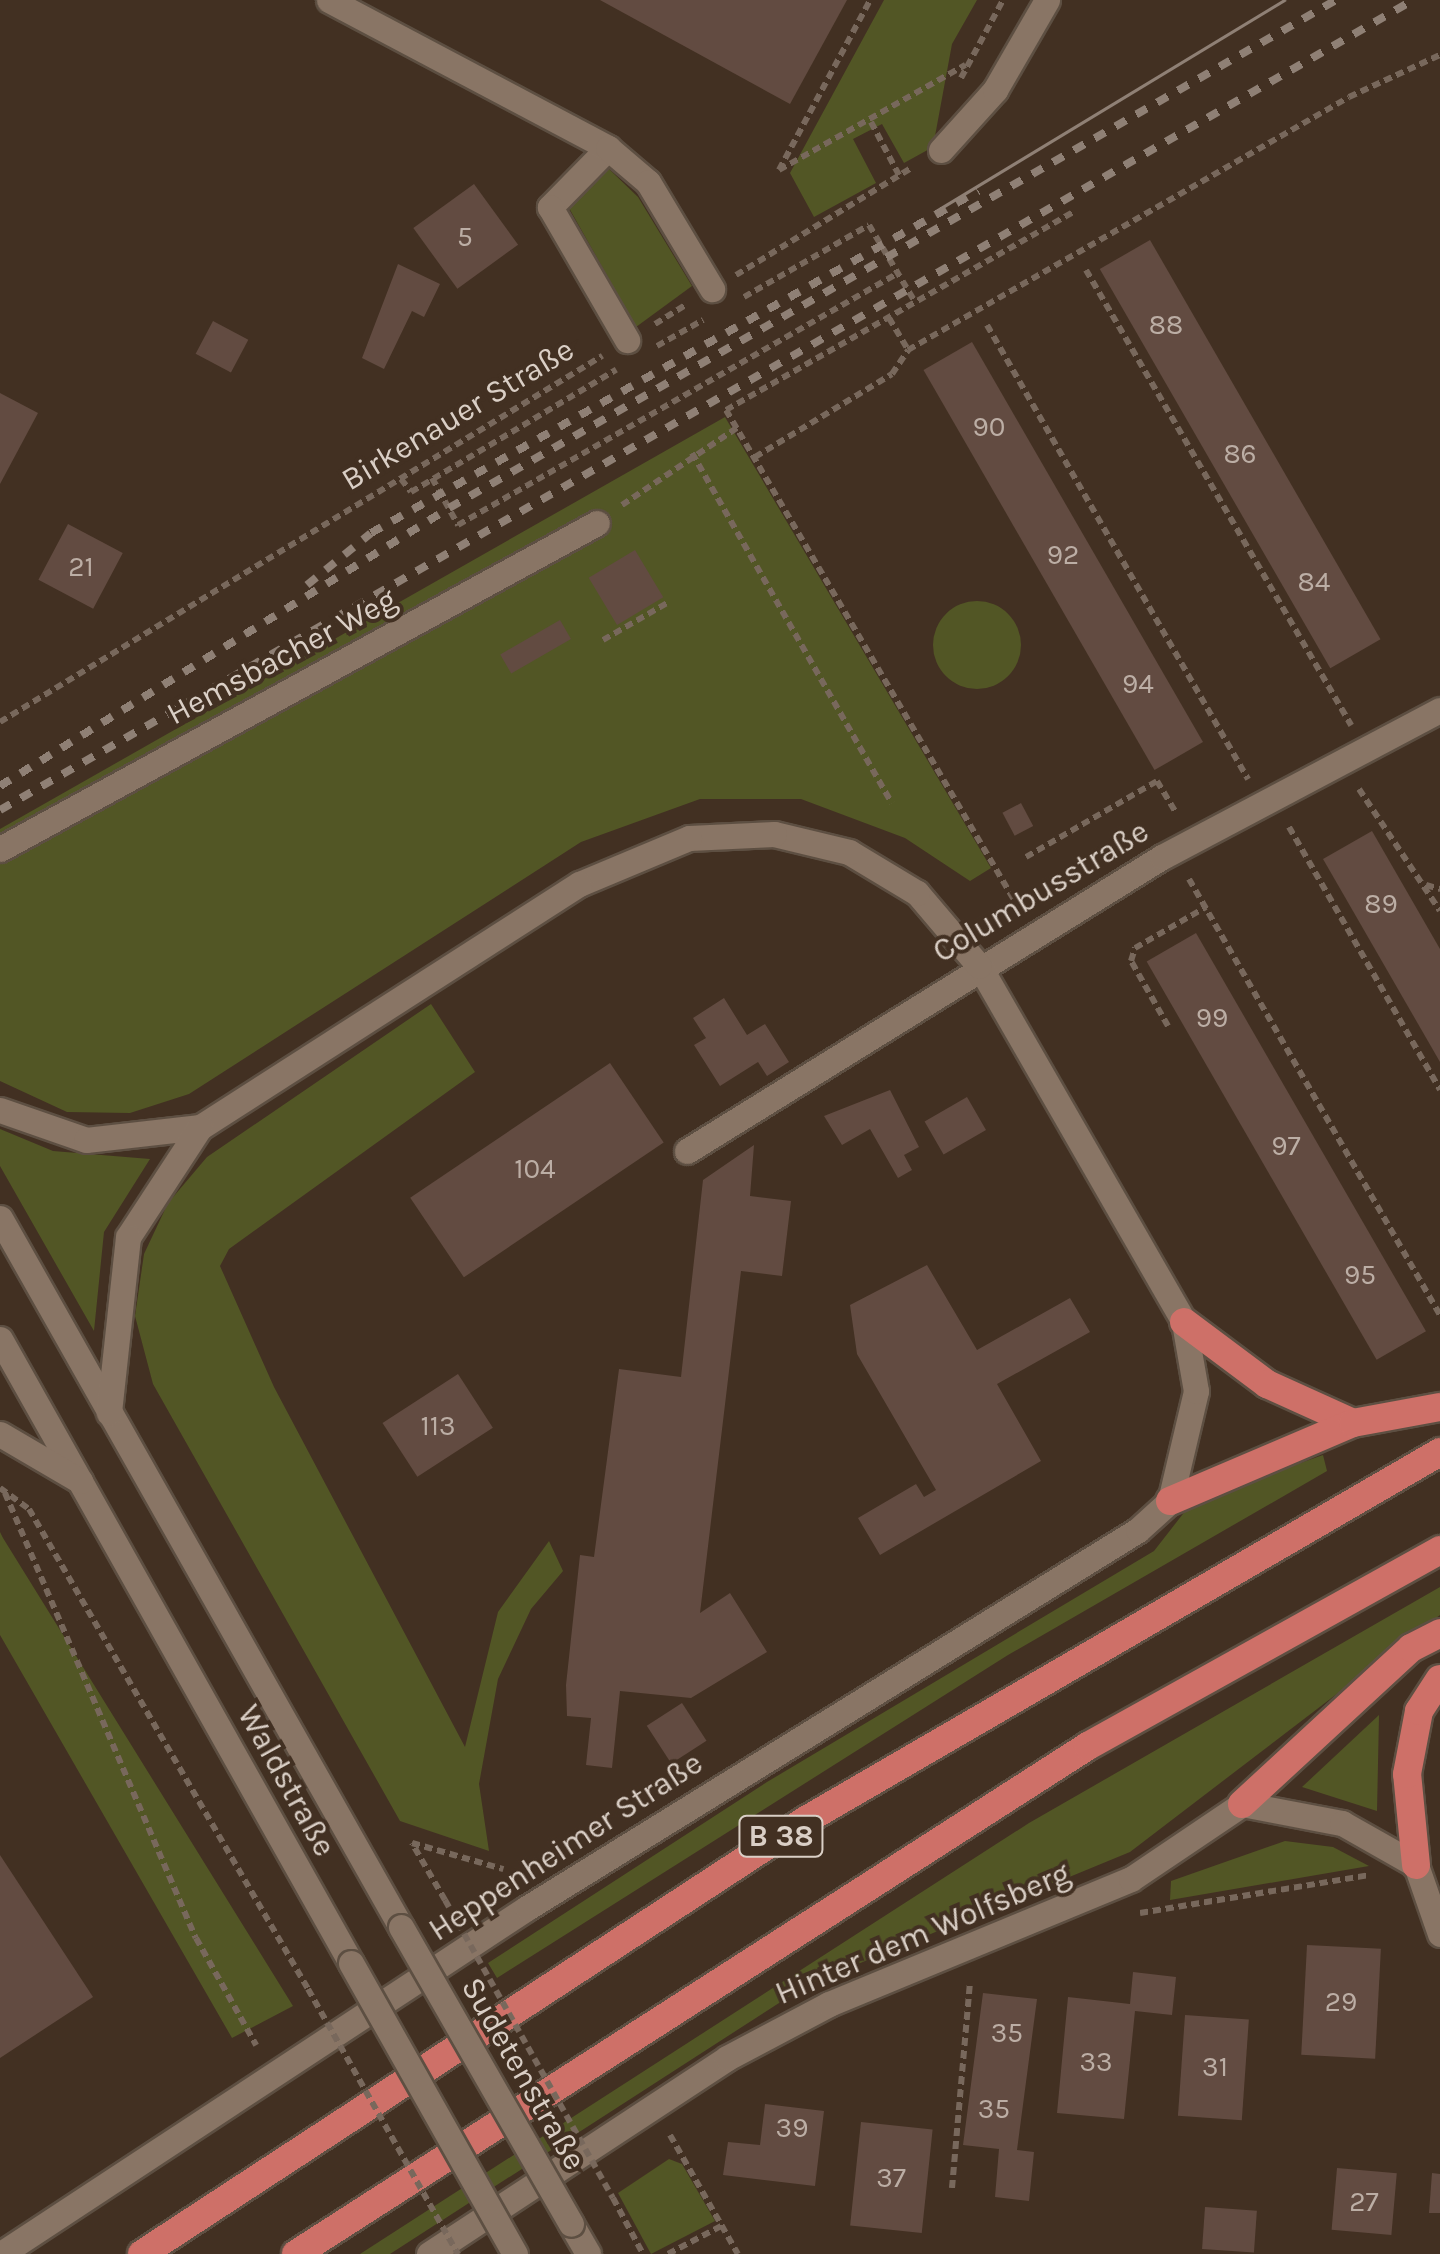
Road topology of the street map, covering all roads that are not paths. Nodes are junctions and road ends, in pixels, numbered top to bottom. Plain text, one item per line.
1 (329, 0) edge
2 (1047, 0) edge
3 (608, 148) junction
4 (941, 150) road end
5 (712, 289) road end
6 (628, 340) road end
7 (597, 524) road end
8 (1440, 710) edge
9 (0, 850) edge
10 (978, 966) junction
11 (0, 1110) edge
12 (200, 1127) junction
13 (688, 1150) dead end
14 (0, 1218) edge
15 (1184, 1322) junction
16 (0, 1338) edge
17 (1440, 1406) edge
18 (109, 1412) junction
19 (1353, 1422) junction
20 (0, 1434) edge
21 (1440, 1452) edge
22 (80, 1481) junction
23 (1170, 1501) junction
24 (1440, 1550) edge
25 (1440, 1633) edge
26 (1440, 1678) edge
27 (1242, 1804) junction
28 (1416, 1865) junction
29 (402, 1927) joint
30 (1440, 1934) edge
31 (0, 2254) edge
32 (142, 2254) edge
33 (296, 2254) edge
34 (429, 2254) edge
35 (515, 2254) edge
36 (588, 2254) edge

1 - 3 main road
2 - 4 main road
3 - 5 main road
3 - 6 main road
7 - 9 main road, Hemsbacher Weg
8 - 10 main road, Columbusstraße
10 - 12 main road
10 - 13 main road, Columbusstraße
10 - 15 main road
11 - 12 main road
12 - 18 main road
14 - 18 main road, Waldstraße
15 - 19 highway
15 - 23 main road
16 - 22 main road, Waldstraße
17 - 19 highway
18 - 29 main road, Waldstraße
19 - 23 highway
20 - 22 main road
21 - 32 highway, B 38
22 - 35 main road, Waldstraße, bridge
23 - 31 main road, Heppenheimer Straße
24 - 33 highway, B 38
25 - 27 highway
26 - 28 highway
27 - 28 main road
27 - 34 main road, Hinter dem Wolfsberg
28 - 30 main road
29 - 36 main road, Sudetenstraße, bridge

